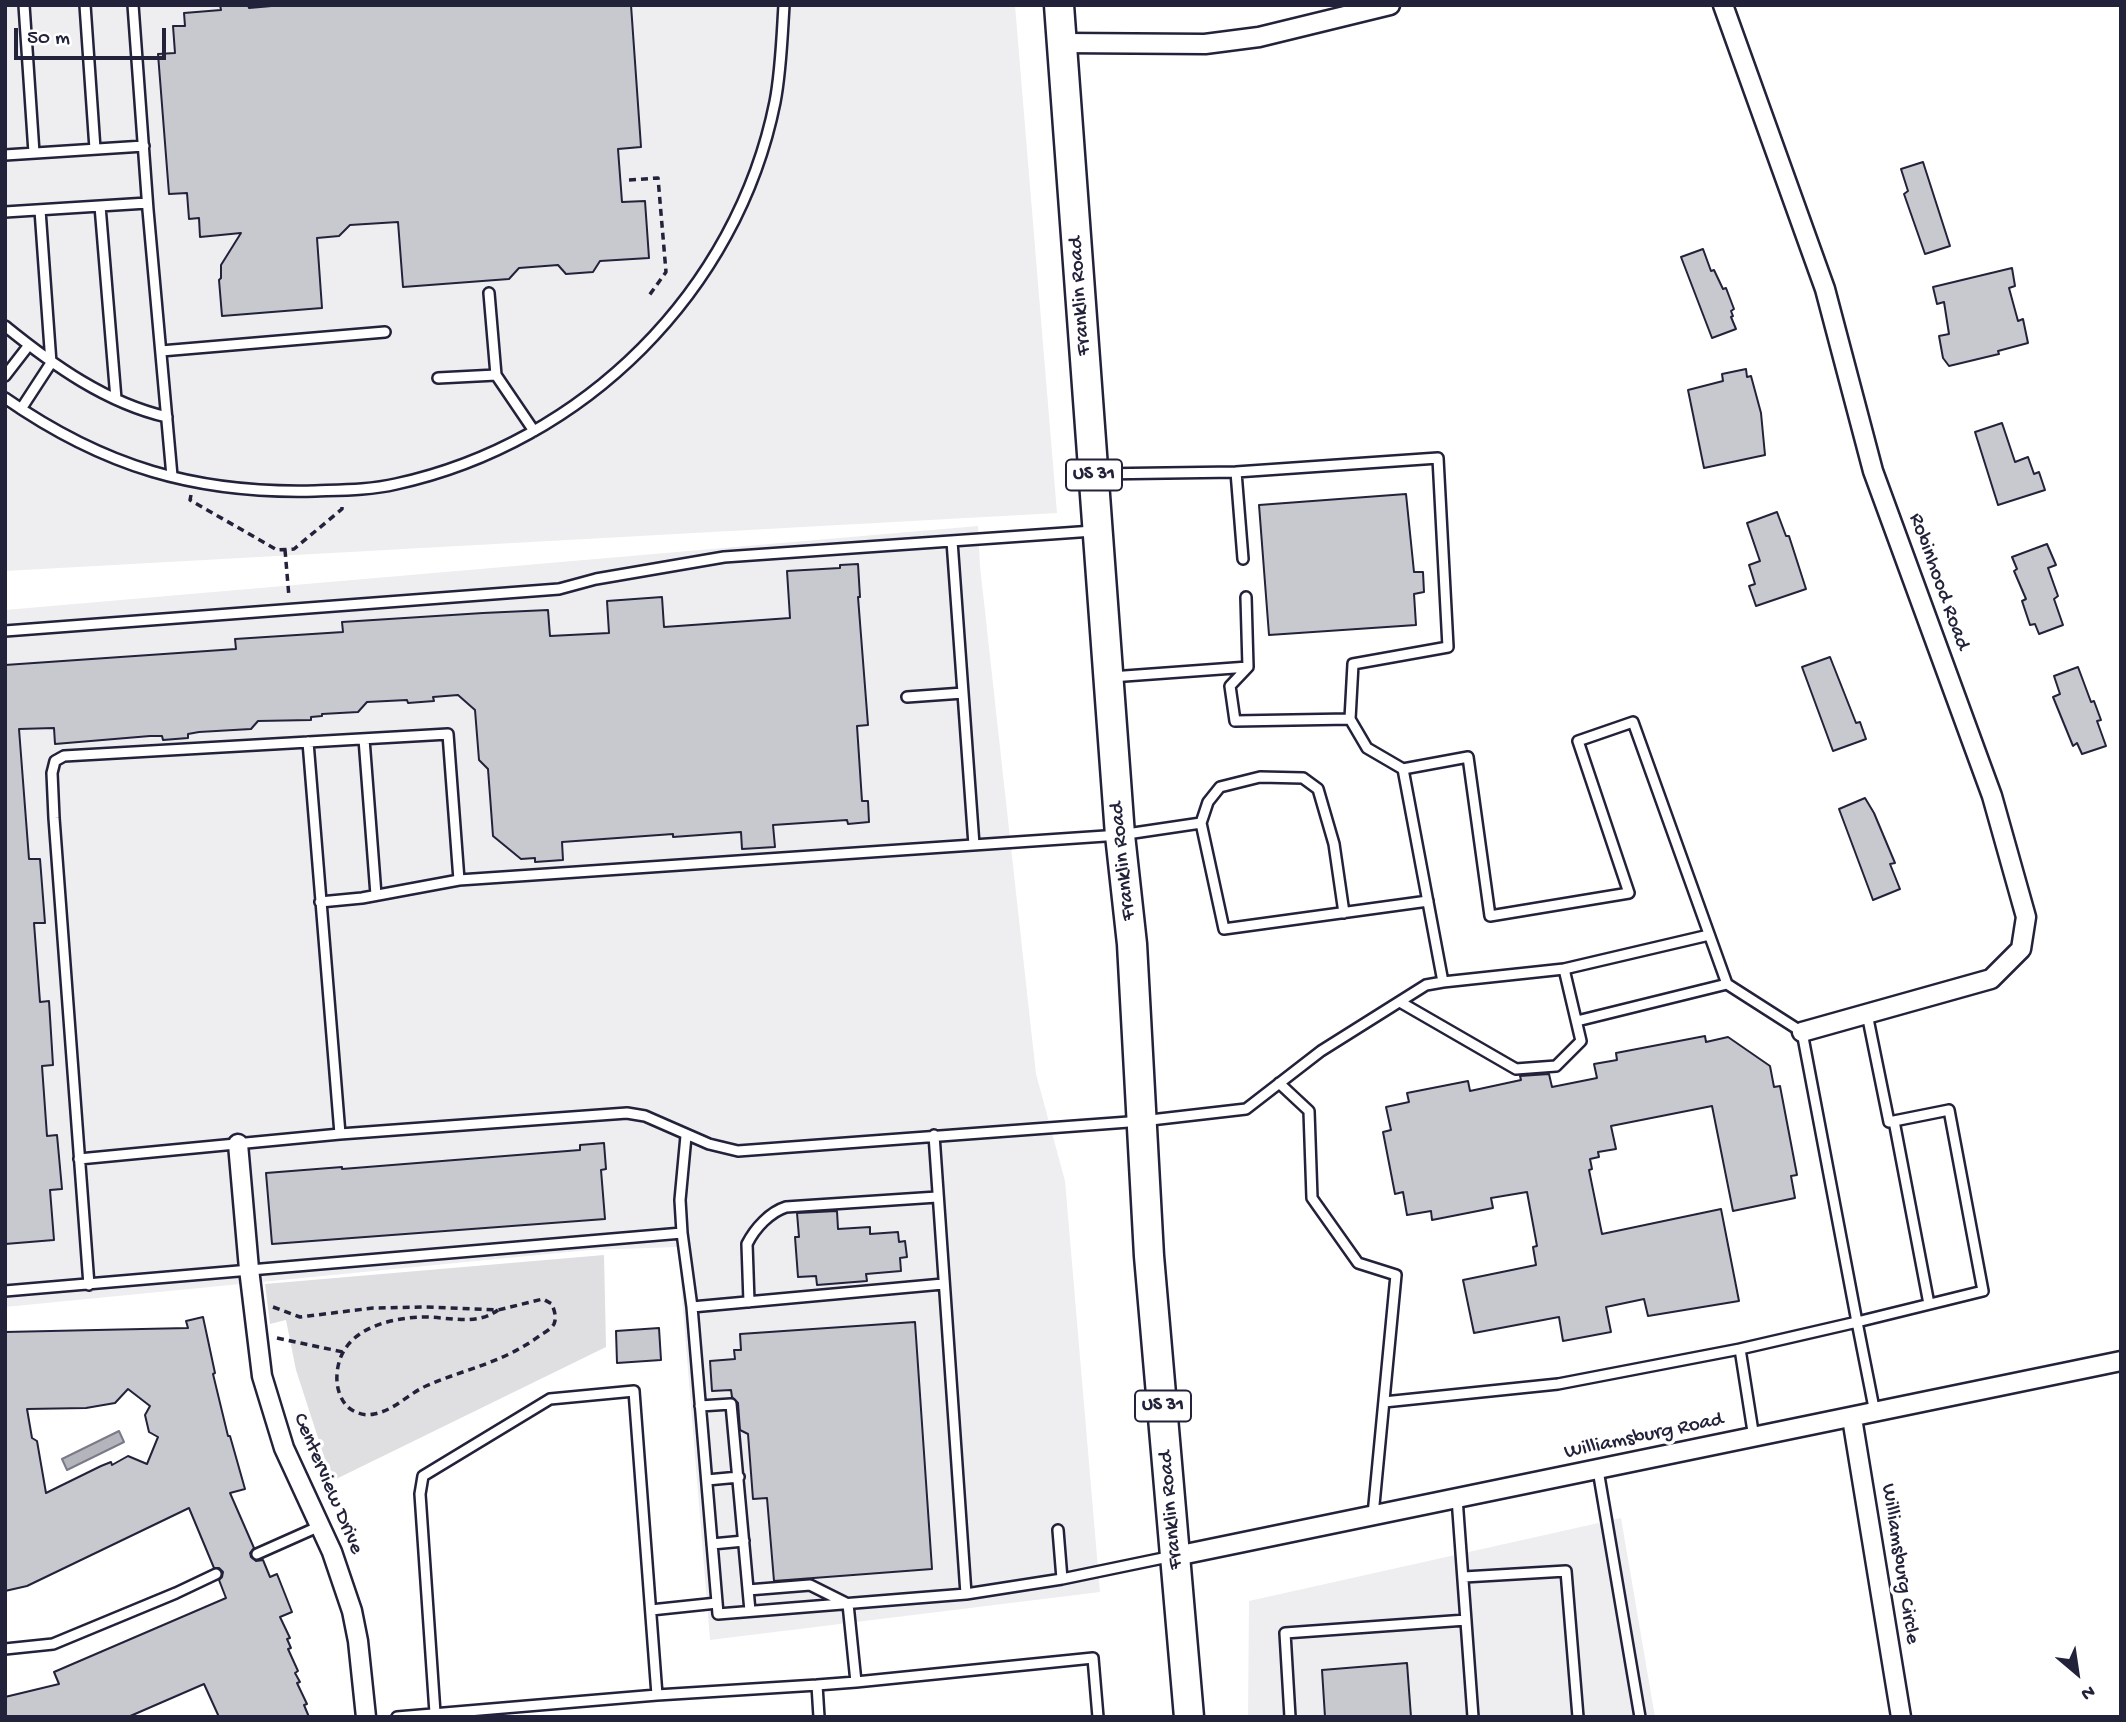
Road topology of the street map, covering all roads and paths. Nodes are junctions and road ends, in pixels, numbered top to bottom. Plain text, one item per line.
1 (24, 5) edge
2 (85, 5) edge
3 (134, 5) edge
4 (784, 5) edge
5 (1059, 5) edge
6 (1390, 5) edge
7 (1723, 5) edge
8 (1062, 43) junction
9 (144, 146) junction
10 (95, 149) junction
11 (34, 153) junction
12 (5, 155) edge
13 (629, 180) dead end
14 (147, 203) junction
15 (100, 206) junction
16 (40, 210) junction
17 (5, 212) edge
18 (489, 293) dead end
19 (648, 297) dead end
20 (5, 326) edge
21 (385, 332) dead end
22 (29, 345) junction
23 (161, 351) junction
24 (51, 363) junction
25 (496, 374) junction
26 (5, 376) edge
27 (439, 378) dead end
28 (5, 398) edge
29 (116, 399) junction
30 (21, 409) junction
31 (167, 418) junction
32 (534, 431) junction
33 (1236, 472) junction
34 (1094, 474) junction
35 (172, 476) junction
36 (193, 482) junction
37 (341, 490) junction
38 (1099, 530) junction
39 (952, 541) junction
40 (285, 550) junction
41 (1242, 559) dead end
42 (1246, 597) dead end
43 (290, 610) junction
44 (5, 631) edge
45 (1248, 667) junction
46 (1109, 678) junction
47 (963, 693) junction
48 (907, 697) dead end
49 (1350, 719) junction
50 (364, 739) junction
51 (308, 742) junction
52 (1403, 769) junction
53 (1201, 823) junction
54 (1120, 835) junction
55 (974, 845) junction
56 (459, 880) junction
57 (376, 895) junction
58 (1428, 901) junction
59 (320, 902) junction
60 (1344, 913) junction
61 (1709, 935) junction
62 (1564, 969) junction
63 (1443, 982) junction
64 (1727, 984) junction
65 (1400, 1002) junction
66 (1867, 1014) junction
67 (1577, 1021) junction
68 (1802, 1032) junction
69 (1279, 1083) junction
70 (1142, 1121) junction
71 (1894, 1121) junction
72 (340, 1134) junction
73 (934, 1135) junction
74 (686, 1136) junction
75 (238, 1144) junction
76 (79, 1158) junction
77 (937, 1197) junction
78 (682, 1233) junction
79 (249, 1269) junction
80 (943, 1284) junction
81 (89, 1285) junction
82 (5, 1291) edge
83 (749, 1302) junction
84 (254, 1304) junction
85 (1929, 1304) junction
86 (692, 1307) junction
87 (498, 1310) junction
88 (1857, 1322) junction
89 (256, 1334) junction
90 (1740, 1349) junction
91 (343, 1352) junction
92 (2121, 1361) edge
93 (1384, 1402) junction
94 (700, 1406) junction
95 (1875, 1413) junction
96 (1853, 1418) junction
97 (1755, 1438) junction
98 (1598, 1470) junction
99 (739, 1477) junction
100 (707, 1480) junction
101 (1457, 1498) junction
102 (1373, 1515) junction
103 (320, 1525) junction
104 (1058, 1530) dead end
105 (744, 1541) junction
106 (712, 1544) junction
107 (257, 1554) dead end
108 (1176, 1556) junction
109 (216, 1574) dead end
110 (1464, 1577) junction
111 (1062, 1579) junction
112 (748, 1590) junction
113 (966, 1594) junction
114 (717, 1603) junction
115 (848, 1604) junction
116 (651, 1610) junction
117 (750, 1611) junction
118 (1466, 1620) junction
119 (5, 1649) edge
120 (856, 1682) junction
121 (817, 1685) junction
122 (657, 1695) junction
123 (435, 1713) junction
124 (422, 1715) edge
125 (366, 1717) edge
126 (397, 1717) edge
127 (819, 1717) edge
128 (1098, 1717) edge
129 (1189, 1717) edge
130 (1290, 1717) edge
131 (1473, 1717) edge
132 (1578, 1717) edge
133 (1640, 1717) edge
134 (1901, 1717) edge

1 - 11 lane
2 - 10 lane
3 - 9 lane
4 - 32 lane
5 - 8 main road, Franklin Road / US 31
6 - 8 street
7 - 66 street, Robinhood Road
8 - 34 main road, Franklin Road / US 31
9 - 10 lane
9 - 14 lane
10 - 11 lane
11 - 12 lane
13 - 19 path
14 - 15 lane
14 - 23 lane
15 - 16 lane
15 - 29 lane
16 - 17 lane
16 - 24 lane
18 - 25 lane
20 - 22 lane
21 - 23 lane
22 - 24 lane
22 - 26 lane
23 - 31 lane
24 - 29 lane
24 - 30 lane
25 - 27 lane
25 - 32 lane
28 - 30 lane
29 - 31 lane
30 - 35 lane
31 - 35 lane
32 - 37 lane
33 - 34 lane
33 - 41 lane
33 - 49 lane
34 - 38 main road, Franklin Road / US 31
35 - 36 lane
36 - 37 lane
36 - 40 path
37 - 40 path
38 - 39 lane
38 - 46 main road, Franklin Road / US 31
39 - 43 lane
39 - 47 lane
40 - 43 path
42 - 45 lane
43 - 44 lane
45 - 46 lane
45 - 49 lane
46 - 54 main road, Franklin Road / US 31
47 - 48 lane
47 - 55 lane
49 - 52 lane
50 - 51 lane
50 - 56 lane
50 - 57 lane
51 - 59 lane
51 - 76 lane
52 - 58 lane
52 - 61 lane
53 - 54 lane
53 - 60 lane
53 - 60 lane
54 - 55 lane
54 - 70 main road, Franklin Road / US 31
55 - 56 lane
56 - 57 lane
57 - 59 lane
58 - 60 lane
58 - 63 lane
59 - 72 lane
61 - 62 lane
61 - 64 lane
62 - 63 lane
62 - 67 lane
63 - 65 lane
64 - 67 lane
64 - 68 lane
65 - 67 lane
65 - 69 lane
66 - 68 street, Robinhood Road
66 - 71 lane
68 - 88 lane
69 - 70 lane
69 - 93 lane
70 - 73 lane
70 - 108 main road, Franklin Road / US 31
71 - 85 lane
71 - 85 lane
72 - 74 lane
72 - 75 lane
73 - 74 lane
73 - 77 lane
74 - 78 lane
75 - 76 lane
75 - 79 street, Centerview Drive
76 - 81 lane
77 - 80 lane
77 - 83 lane
78 - 79 lane
78 - 86 lane
79 - 81 lane
79 - 84 street, Centerview Drive
80 - 83 lane
80 - 113 lane
81 - 82 lane
83 - 86 lane
84 - 87 path
84 - 89 street, Centerview Drive
85 - 88 lane
86 - 94 lane
87 - 91 path
87 - 91 path
88 - 90 lane
88 - 95 lane
89 - 91 path
89 - 103 street, Centerview Drive
90 - 93 lane
90 - 97 lane
92 - 95 street, Williamsburg Road
93 - 102 lane
94 - 99 lane
94 - 100 lane
95 - 96 street, Williamsburg Road
96 - 97 street, Williamsburg Road
96 - 134 street, Williamsburg Circle
97 - 98 street, Williamsburg Road
98 - 101 street, Williamsburg Road
98 - 133 lane
99 - 100 lane
99 - 105 lane
100 - 106 lane
101 - 102 street, Williamsburg Road
101 - 110 lane
102 - 108 street, Williamsburg Road
103 - 107 lane
103 - 125 street, Centerview Drive
104 - 111 lane
105 - 106 lane
105 - 112 lane
106 - 114 lane
108 - 111 lane
108 - 129 main road, Franklin Road / US 31
109 - 119 lane
110 - 118 lane
110 - 132 lane
111 - 113 lane
112 - 115 lane
112 - 117 lane
113 - 115 lane
114 - 116 lane
114 - 117 lane
115 - 117 lane
115 - 120 lane
116 - 122 lane
116 - 123 lane
118 - 130 lane
118 - 131 lane
120 - 121 lane
120 - 128 lane
121 - 122 lane
121 - 127 lane
122 - 123 lane
123 - 124 lane
124 - 126 lane

